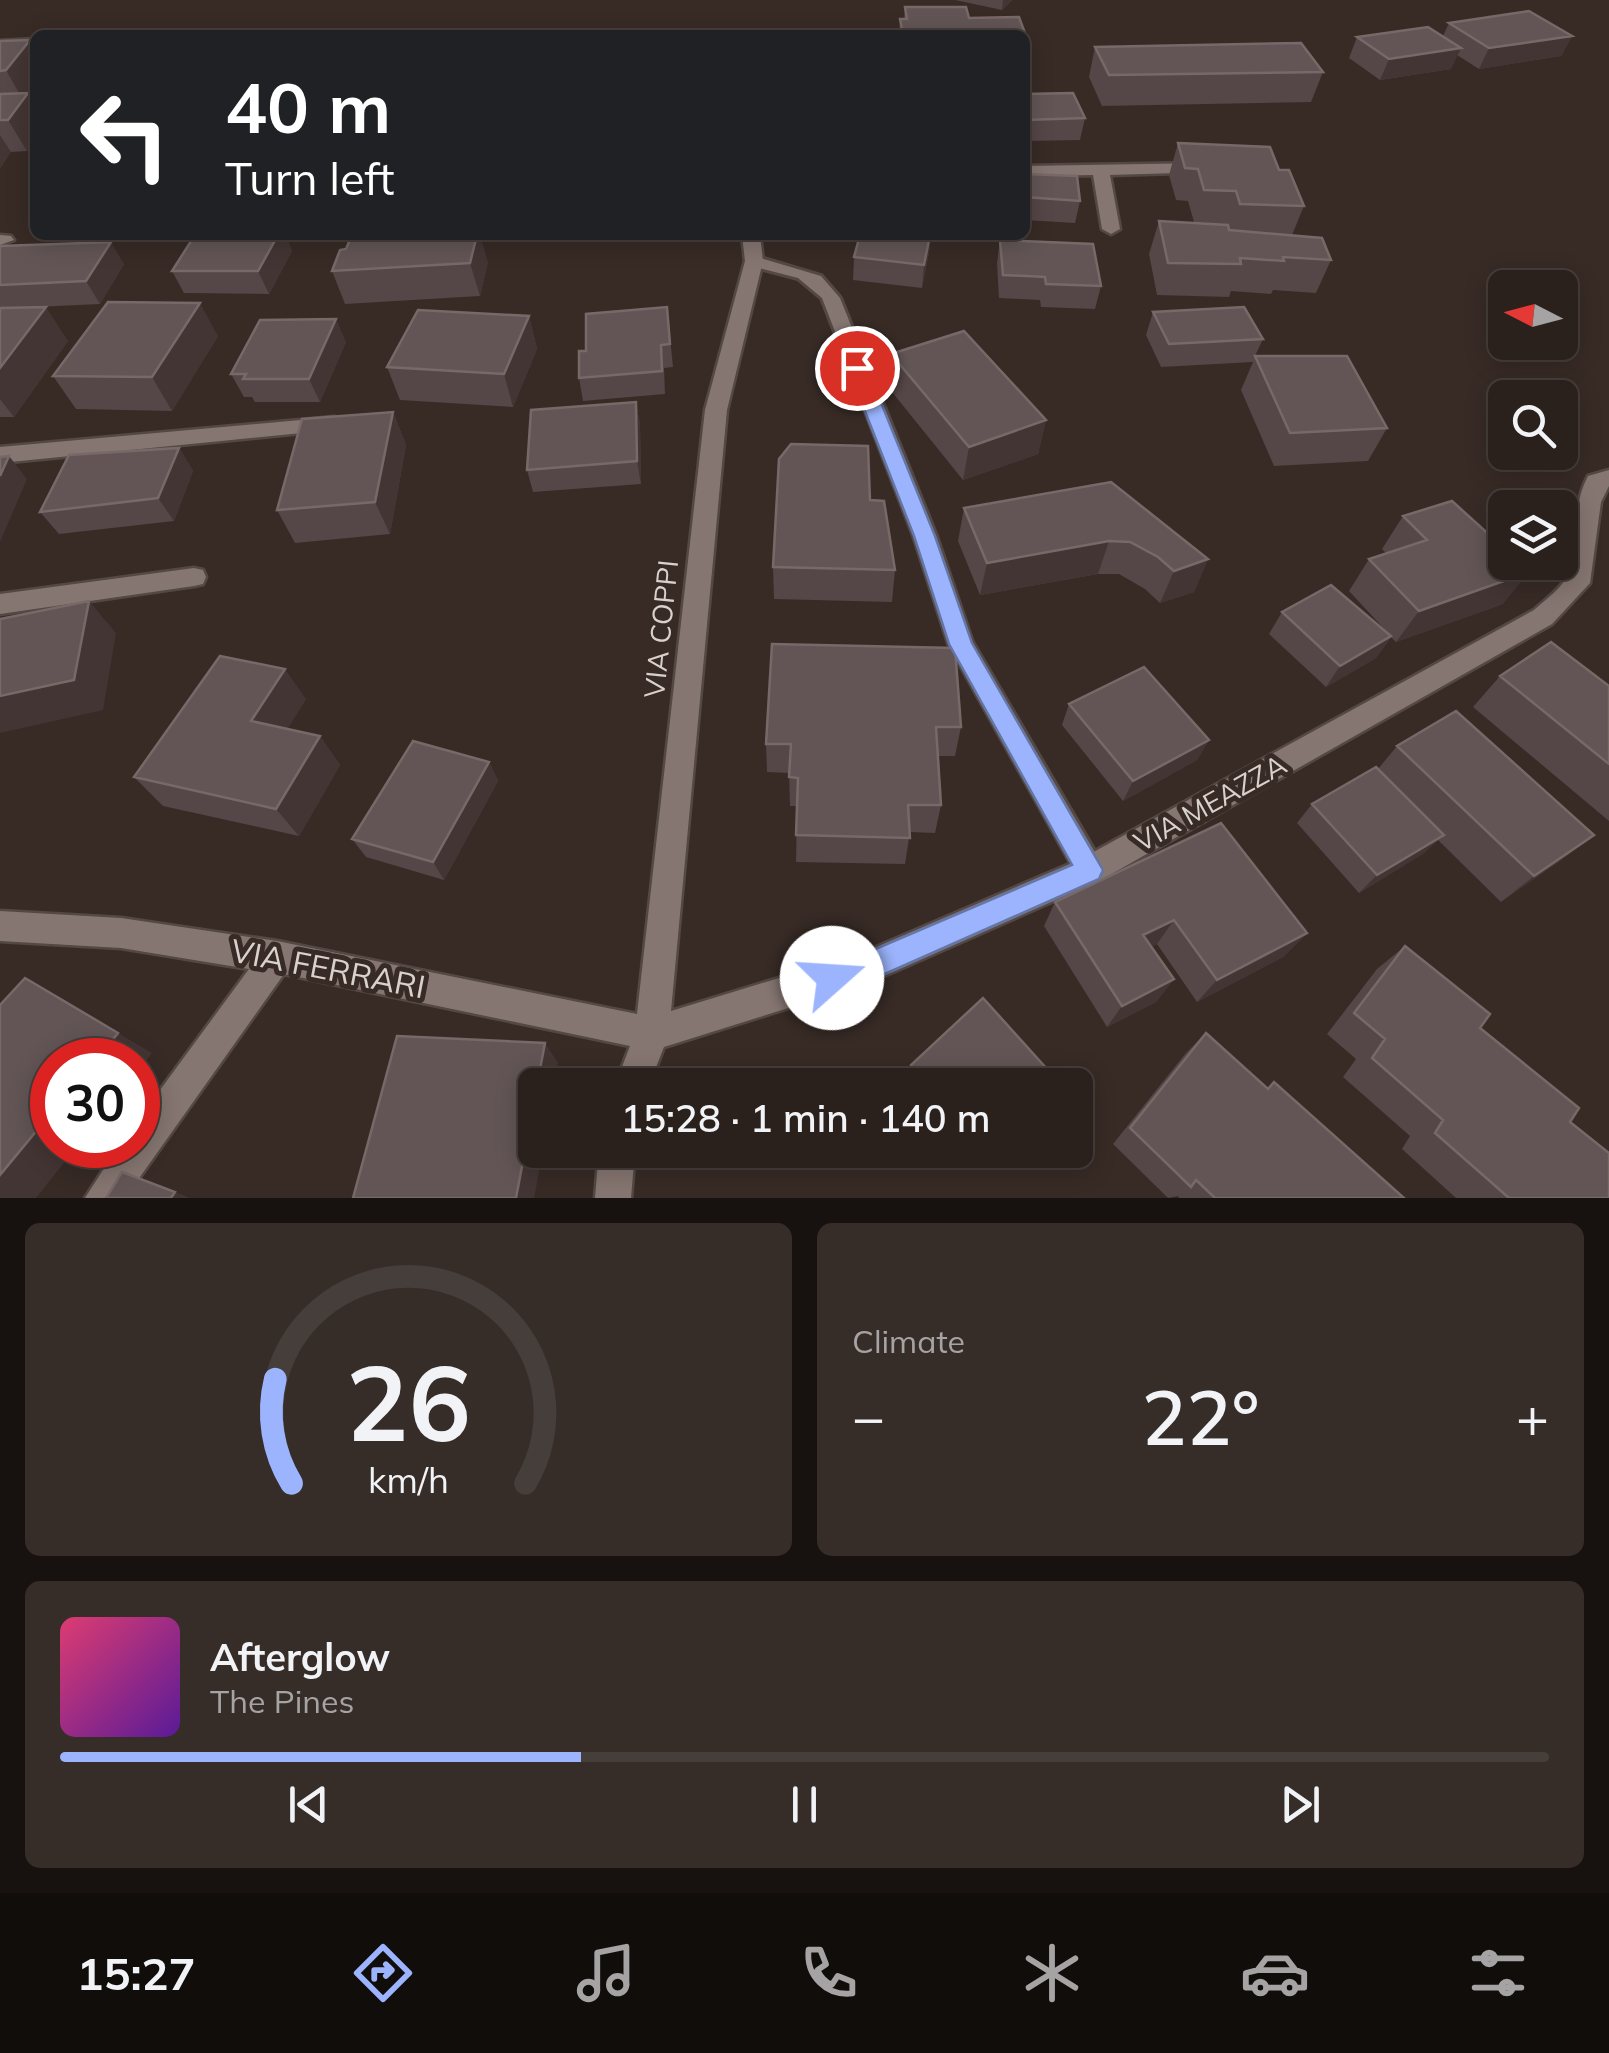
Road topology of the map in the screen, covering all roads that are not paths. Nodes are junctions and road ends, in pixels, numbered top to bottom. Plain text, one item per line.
1 (30, 43) edge
2 (0, 45) edge
3 (1220, 168) edge
4 (1101, 170) junction
5 (1030, 171) edge
6 (1111, 229) dead end
7 (753, 248) edge
8 (358, 422) edge
9 (0, 455) edge
10 (1609, 478) edge
11 (194, 577) dead end
12 (0, 604) edge
13 (1090, 870) junction
14 (0, 926) edge
15 (277, 957) junction
16 (652, 1034) junction
17 (639, 1068) edge
18 (616, 1168) edge
19 (103, 1198) edge
20 (613, 1198) edge

1 - 2 street
3 - 4 street
4 - 5 street
4 - 6 street
7 - 13 lane
7 - 16 street, VIA COPPI
8 - 9 street
10 - 13 street, VIA MEAZZA
11 - 12 street
13 - 16 street, VIA MEAZZA
14 - 15 street, VIA FERRARI
15 - 16 street, VIA FERRARI
15 - 19 street
16 - 17 street, VIA COPPI
18 - 20 street

